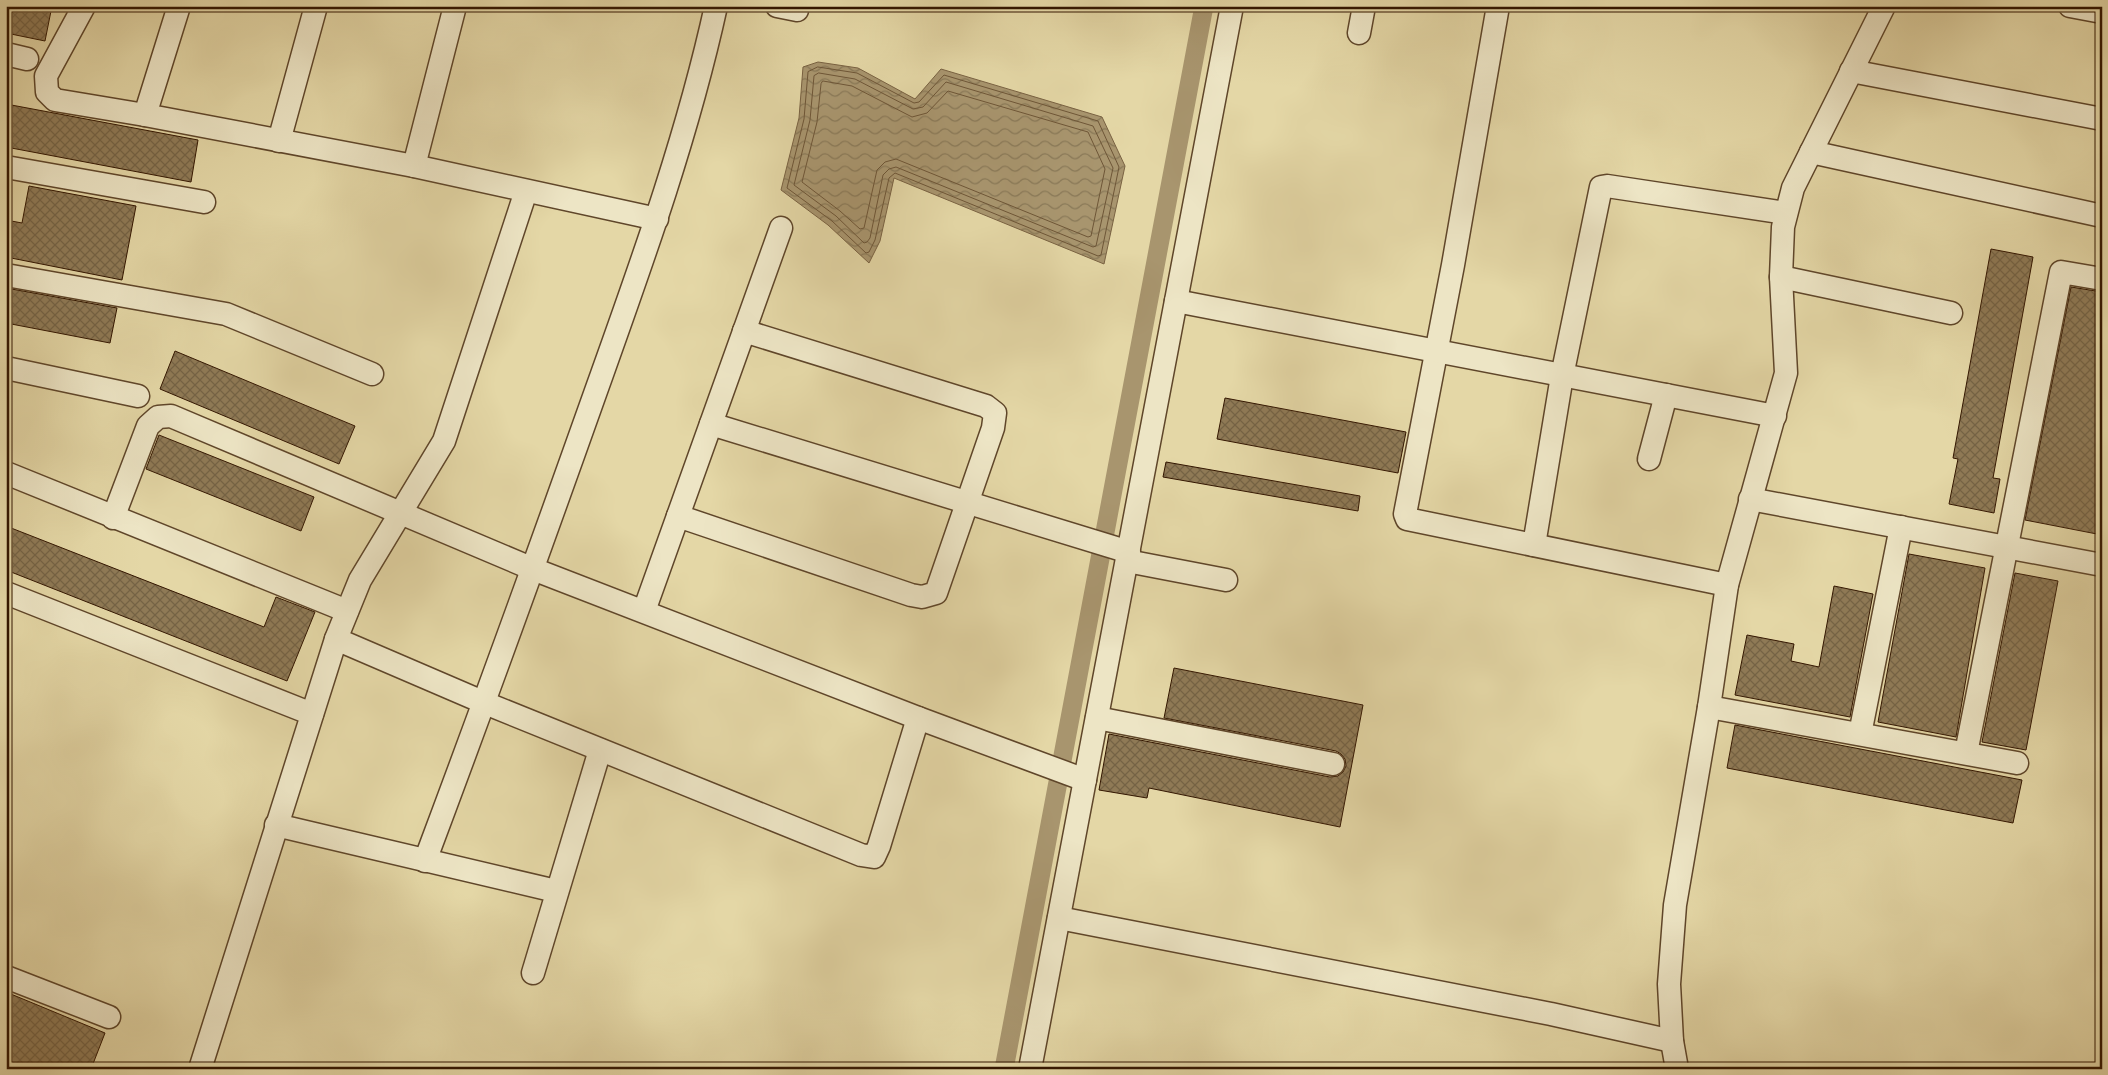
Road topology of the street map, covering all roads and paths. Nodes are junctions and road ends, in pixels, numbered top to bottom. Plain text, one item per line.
1 (84, 6) edge
2 (179, 6) edge
3 (316, 6) edge
4 (455, 6) edge
5 (716, 6) edge
6 (1232, 6) edge
7 (1364, 6) edge
8 (1498, 6) edge
9 (1884, 6) edge
10 (2070, 6) edge
11 (2102, 12) edge
12 (1359, 33) dead end
13 (1850, 71) junction
14 (145, 115) junction
15 (2102, 119) edge
16 (279, 141) junction
17 (1811, 152) junction
18 (414, 166) junction
19 (6, 167) edge
20 (526, 191) junction
21 (204, 202) dead end
22 (1786, 212) junction
23 (2102, 216) edge
24 (657, 219) junction
25 (781, 228) dead end
26 (6, 275) edge
27 (1781, 277) junction
28 (2102, 279) edge
29 (1176, 301) junction
30 (1951, 313) dead end
31 (744, 331) junction
32 (1437, 352) junction
33 (6, 368) edge
34 (372, 374) dead end
35 (1562, 376) junction
36 (1666, 395) junction
37 (138, 396) dead end
38 (1775, 416) junction
39 (711, 424) junction
40 (1648, 459) dead end
41 (6, 473) edge
42 (1750, 499) junction
43 (968, 504) junction
44 (399, 513) junction
45 (678, 516) junction
46 (113, 518) junction
47 (1901, 527) junction
48 (1534, 545) junction
49 (2007, 547) junction
50 (1124, 554) junction
51 (2102, 565) edge
52 (533, 569) junction
53 (1226, 580) dead end
54 (1727, 585) junction
55 (6, 593) edge
56 (347, 611) junction
57 (644, 611) junction
58 (336, 639) junction
59 (485, 703) junction
60 (1709, 707) junction
61 (312, 714) junction
62 (918, 718) junction
63 (1097, 718) junction
64 (1860, 734) junction
65 (600, 750) junction
66 (1966, 753) junction
67 (2017, 763) dead end
68 (1333, 764) dead end
69 (1070, 775) junction
70 (276, 826) junction
71 (425, 861) junction
72 (556, 891) junction
73 (1059, 918) junction
74 (534, 973) dead end
75 (6, 977) edge
76 (109, 1017) dead end
77 (1672, 1041) junction
78 (200, 1069) edge
79 (1030, 1069) edge
80 (1676, 1069) edge

1 - 14 street
2 - 14 street
3 - 16 street
4 - 18 street
5 - 24 street
6 - 29 street
7 - 12 street
8 - 32 street
9 - 13 street
10 - 11 street
13 - 15 street
13 - 17 street
14 - 16 street
16 - 18 street
17 - 22 street
17 - 23 street
18 - 20 street
19 - 21 street
20 - 24 street
20 - 44 street
22 - 27 street
22 - 35 street
24 - 52 street
25 - 31 street
26 - 34 street
27 - 30 street
27 - 38 street
28 - 49 street
29 - 32 street
29 - 50 street
31 - 39 street
31 - 43 street
32 - 35 street
32 - 48 street
33 - 37 street
35 - 36 street
35 - 48 street
36 - 38 street
36 - 40 street
38 - 42 street
39 - 43 street
39 - 45 street
41 - 46 street
42 - 47 street
42 - 54 street
43 - 45 street
43 - 50 street
44 - 46 street
44 - 52 street
44 - 56 street
45 - 57 street
46 - 56 street
47 - 49 street
47 - 64 street
48 - 54 street
49 - 51 street
49 - 66 street
50 - 53 street
50 - 63 street
52 - 57 street
52 - 59 street
54 - 60 street
55 - 61 street
56 - 58 street
57 - 62 street
58 - 59 street
58 - 61 street
59 - 65 street
59 - 71 street
60 - 64 street
60 - 77 street
61 - 70 street
62 - 65 street
62 - 69 street
63 - 68 street
63 - 69 street
64 - 66 street
65 - 72 street
66 - 67 street
69 - 73 street
70 - 71 street
70 - 78 street
71 - 72 street
72 - 74 street
73 - 77 street
73 - 79 street
75 - 76 street
77 - 80 street

